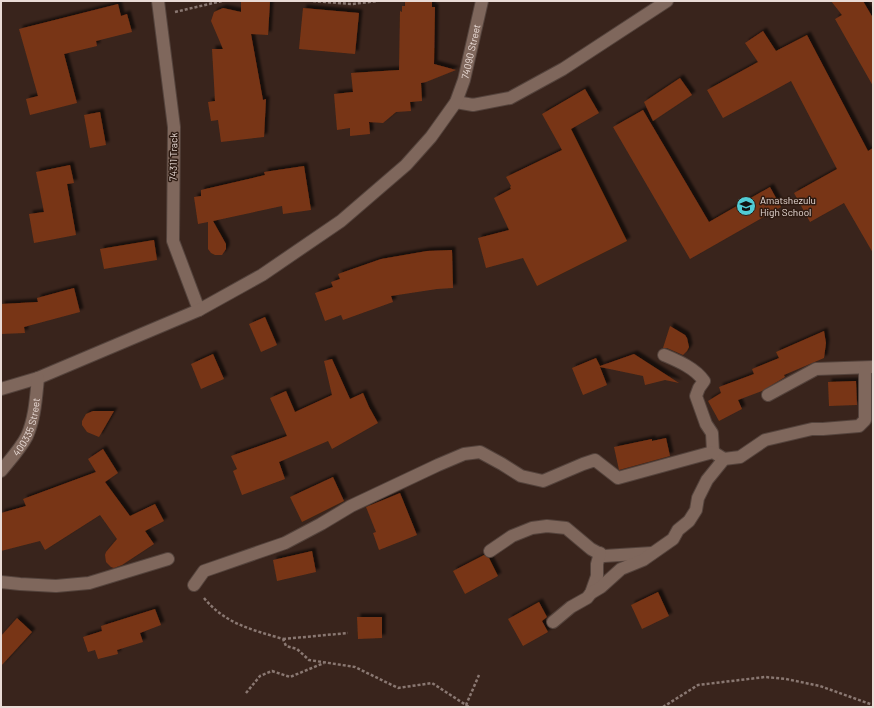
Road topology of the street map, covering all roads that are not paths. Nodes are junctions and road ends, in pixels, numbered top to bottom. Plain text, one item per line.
1 (158, 1) edge
2 (482, 1) edge
3 (667, 1) edge
4 (456, 102) junction
5 (199, 310) junction
6 (664, 355) dead end
7 (869, 367) edge
8 (38, 378) junction
9 (1, 389) edge
10 (768, 395) dead end
11 (713, 452) junction
12 (724, 459) junction
13 (1, 471) edge
14 (490, 551) dead end
15 (600, 553) junction
16 (654, 553) junction
17 (168, 560) dead end
18 (1, 582) edge
19 (194, 584) road end
20 (591, 593) junction
21 (553, 622) dead end

1 - 5 street, 74311 Track
2 - 4 street, 74090 Street
3 - 4 street
4 - 5 street, 74090 Street
5 - 8 street, 74090 Street
6 - 11 street
7 - 10 street
7 - 12 street
8 - 9 street, 74090 Street
8 - 13 street, 400335 Street
11 - 12 street
11 - 19 street
12 - 16 street
14 - 15 street
15 - 16 street
15 - 20 street
16 - 20 street
17 - 18 street
20 - 21 street

